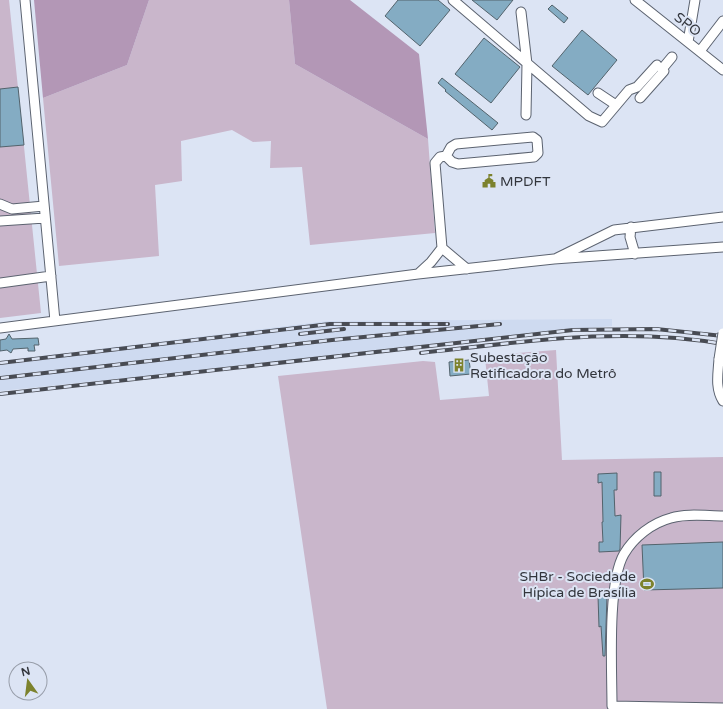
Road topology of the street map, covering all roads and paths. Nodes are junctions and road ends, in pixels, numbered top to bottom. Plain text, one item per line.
1 (25, 0) edge
2 (452, 0) edge
3 (635, 0) edge
4 (695, 0) edge
5 (522, 12) dead end
6 (723, 21) edge
7 (688, 42) junction
8 (700, 51) junction
9 (672, 57) dead end
10 (527, 64) junction
11 (661, 68) junction
12 (723, 70) edge
13 (598, 93) dead end
14 (640, 98) dead end
15 (616, 106) junction
16 (526, 115) dead end
17 (446, 156) junction
18 (0, 204) edge
19 (44, 206) junction
20 (723, 217) edge
21 (45, 218) junction
22 (0, 221) edge
23 (631, 227) junction
24 (723, 247) edge
25 (442, 248) junction
26 (635, 254) junction
27 (554, 259) junction
28 (466, 269) junction
29 (418, 274) junction
30 (51, 276) junction
31 (0, 283) edge
32 (55, 321) junction
33 (0, 328) edge
34 (723, 333) edge
35 (723, 401) edge
36 (723, 516) edge
37 (612, 707) edge
38 (723, 708) edge

1 - 19 street
2 - 10 street
3 - 7 street, SPO
4 - 7 street
5 - 10 street
6 - 8 street
7 - 8 street, SPO
8 - 12 street, SPO
9 - 11 street
10 - 15 street
10 - 16 street
11 - 14 street
11 - 15 street
13 - 15 street
17 - 17 street
17 - 25 street
18 - 19 street
19 - 21 street
20 - 23 street
21 - 22 street
21 - 30 street
23 - 26 street
23 - 27 street
24 - 26 street
25 - 28 street
25 - 29 street
26 - 27 street
27 - 28 street
28 - 29 street
29 - 32 street
30 - 31 street
30 - 32 street
32 - 33 street
34 - 35 street, bridge
36 - 37 street
37 - 38 street

